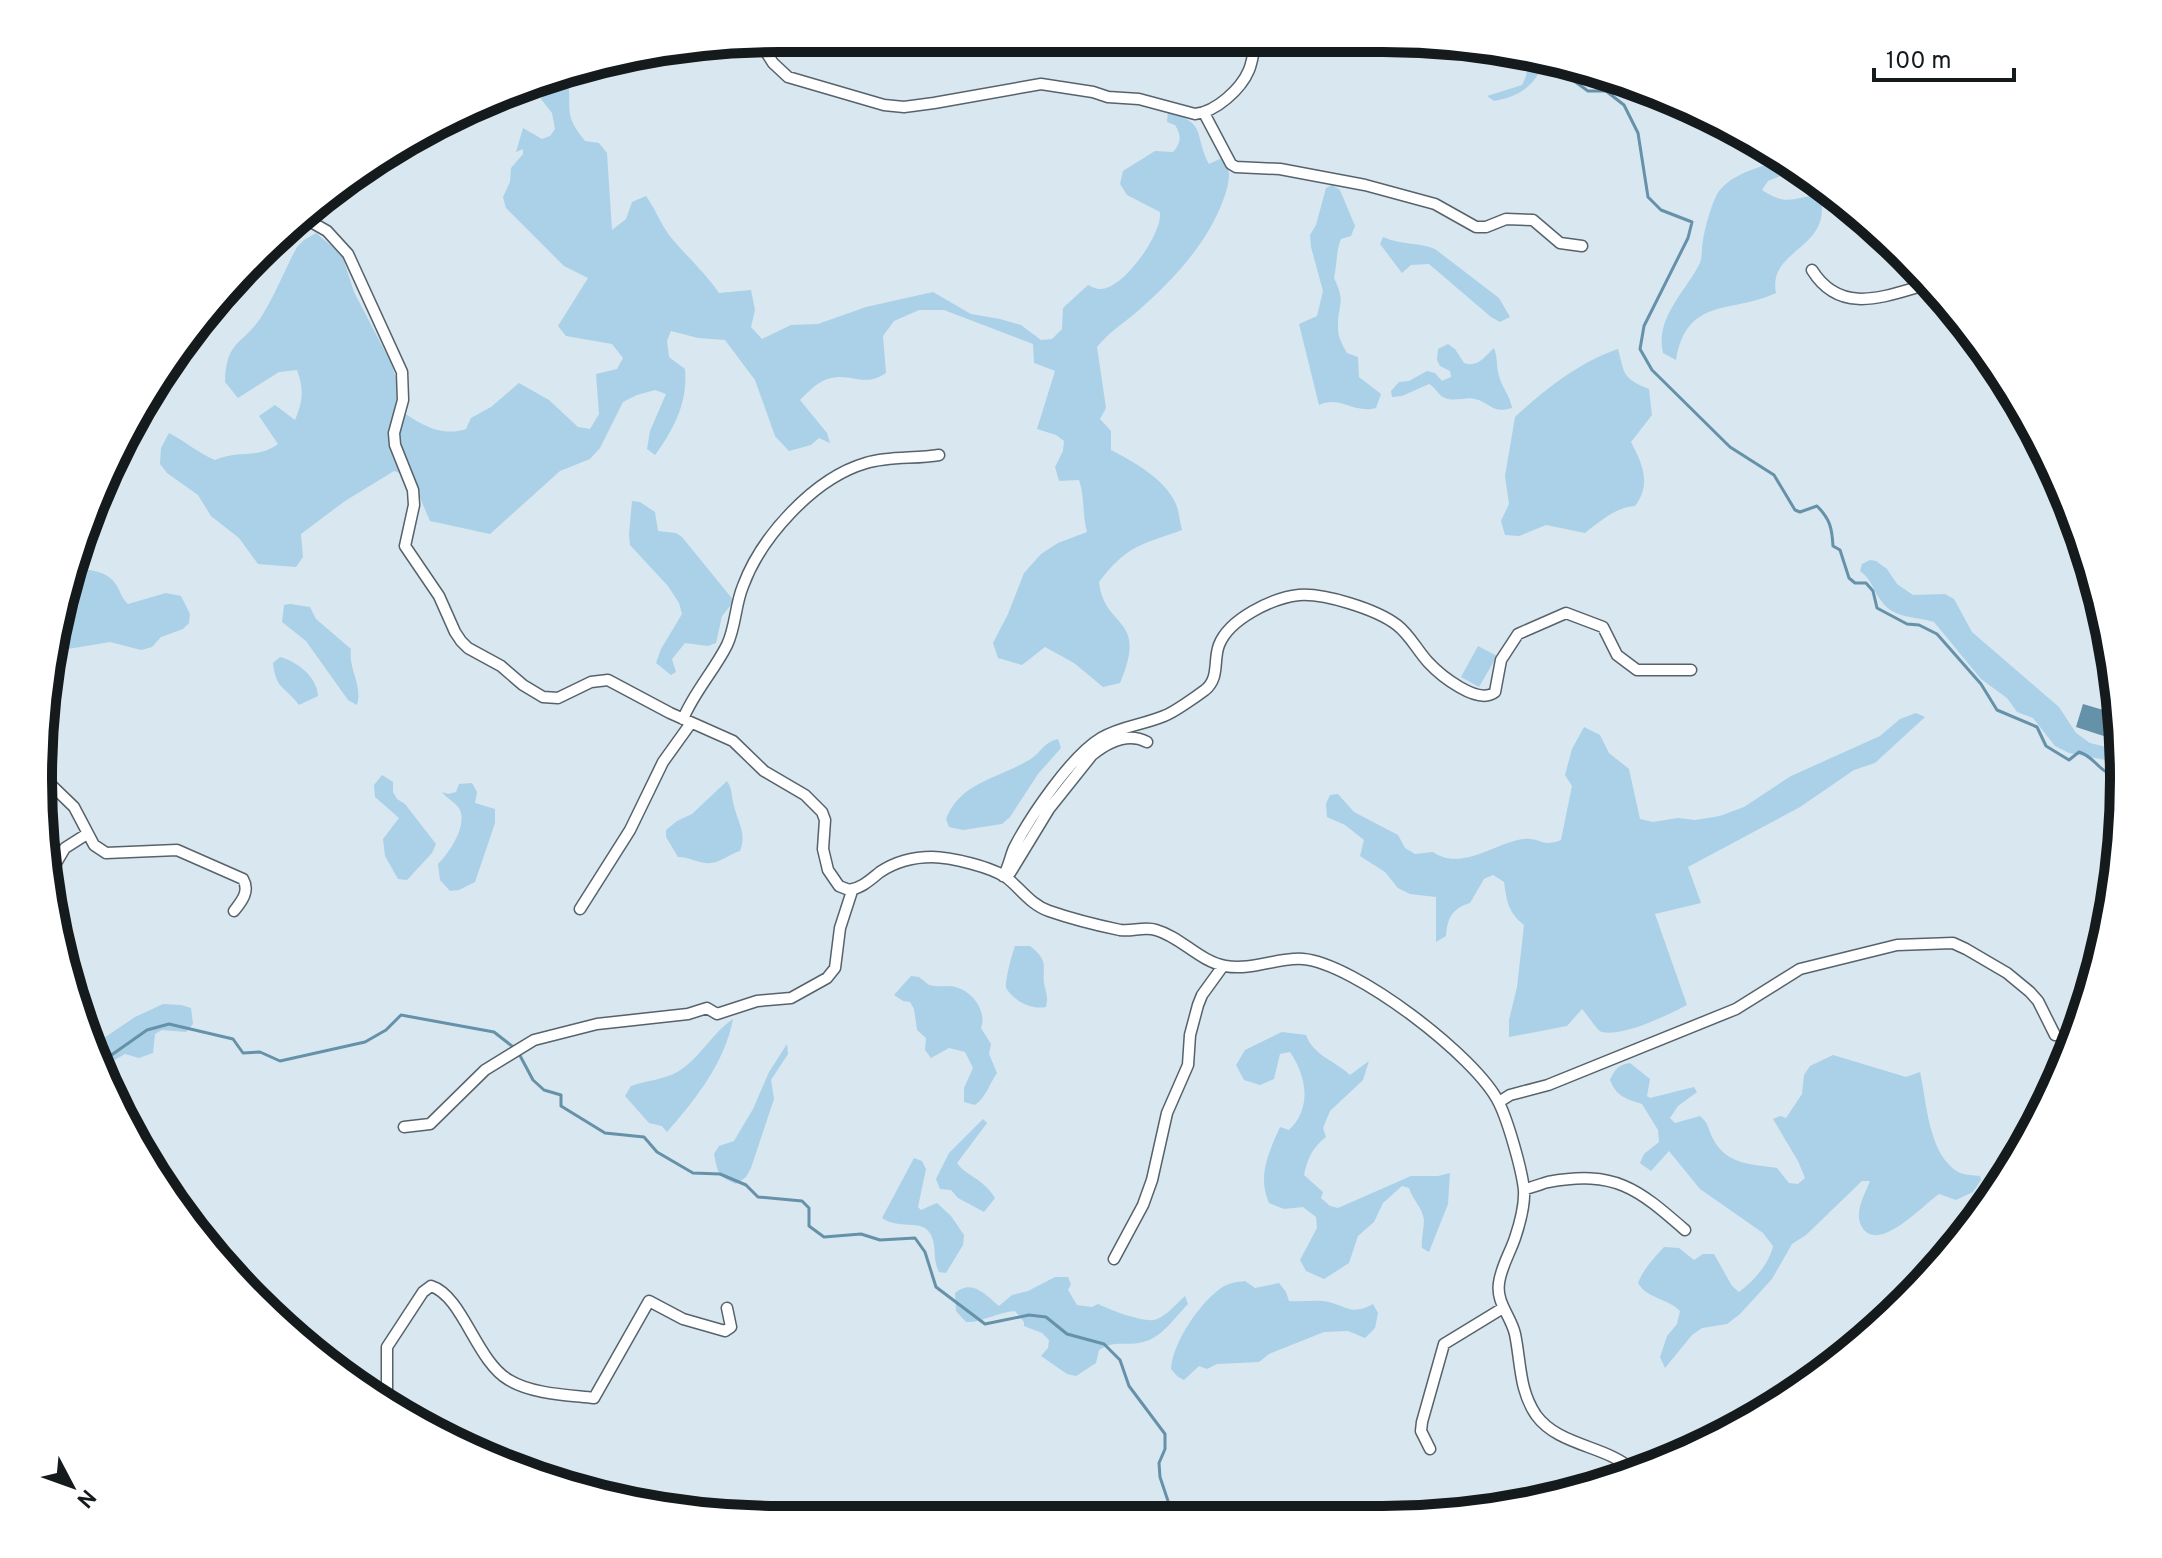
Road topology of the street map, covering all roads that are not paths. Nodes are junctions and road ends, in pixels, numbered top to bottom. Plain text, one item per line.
1 (1253, 52) edge
2 (766, 53) edge
3 (1204, 113) junction
4 (312, 222) edge
5 (1582, 246) dead end
6 (1812, 270) dead end
7 (1918, 287) edge
8 (939, 455) dead end
9 (1691, 670) dead end
10 (687, 721) junction
11 (1147, 742) dead end
12 (52, 786) edge
13 (87, 834) junction
14 (57, 862) edge
15 (1005, 877) junction
16 (852, 891) junction
17 (580, 909) dead end
18 (234, 911) dead end
19 (1223, 966) junction
20 (2055, 1035) dead end
21 (1499, 1102) junction
22 (404, 1127) dead end
23 (1524, 1189) junction
24 (1685, 1230) dead end
25 (1114, 1259) dead end
26 (727, 1308) dead end
27 (1503, 1308) junction
28 (386, 1390) edge
29 (1430, 1449) dead end
30 (1625, 1464) edge

1 - 3 street
2 - 3 street
3 - 5 street
4 - 10 street
6 - 7 street
8 - 10 street
9 - 15 street
10 - 16 street
10 - 17 street
11 - 15 street
12 - 13 street
13 - 14 street
13 - 18 street
15 - 16 street
15 - 19 street
16 - 22 street
19 - 21 street
19 - 25 street
20 - 21 street
21 - 23 street
23 - 24 street
23 - 27 street
26 - 28 street
27 - 29 street
27 - 30 street

